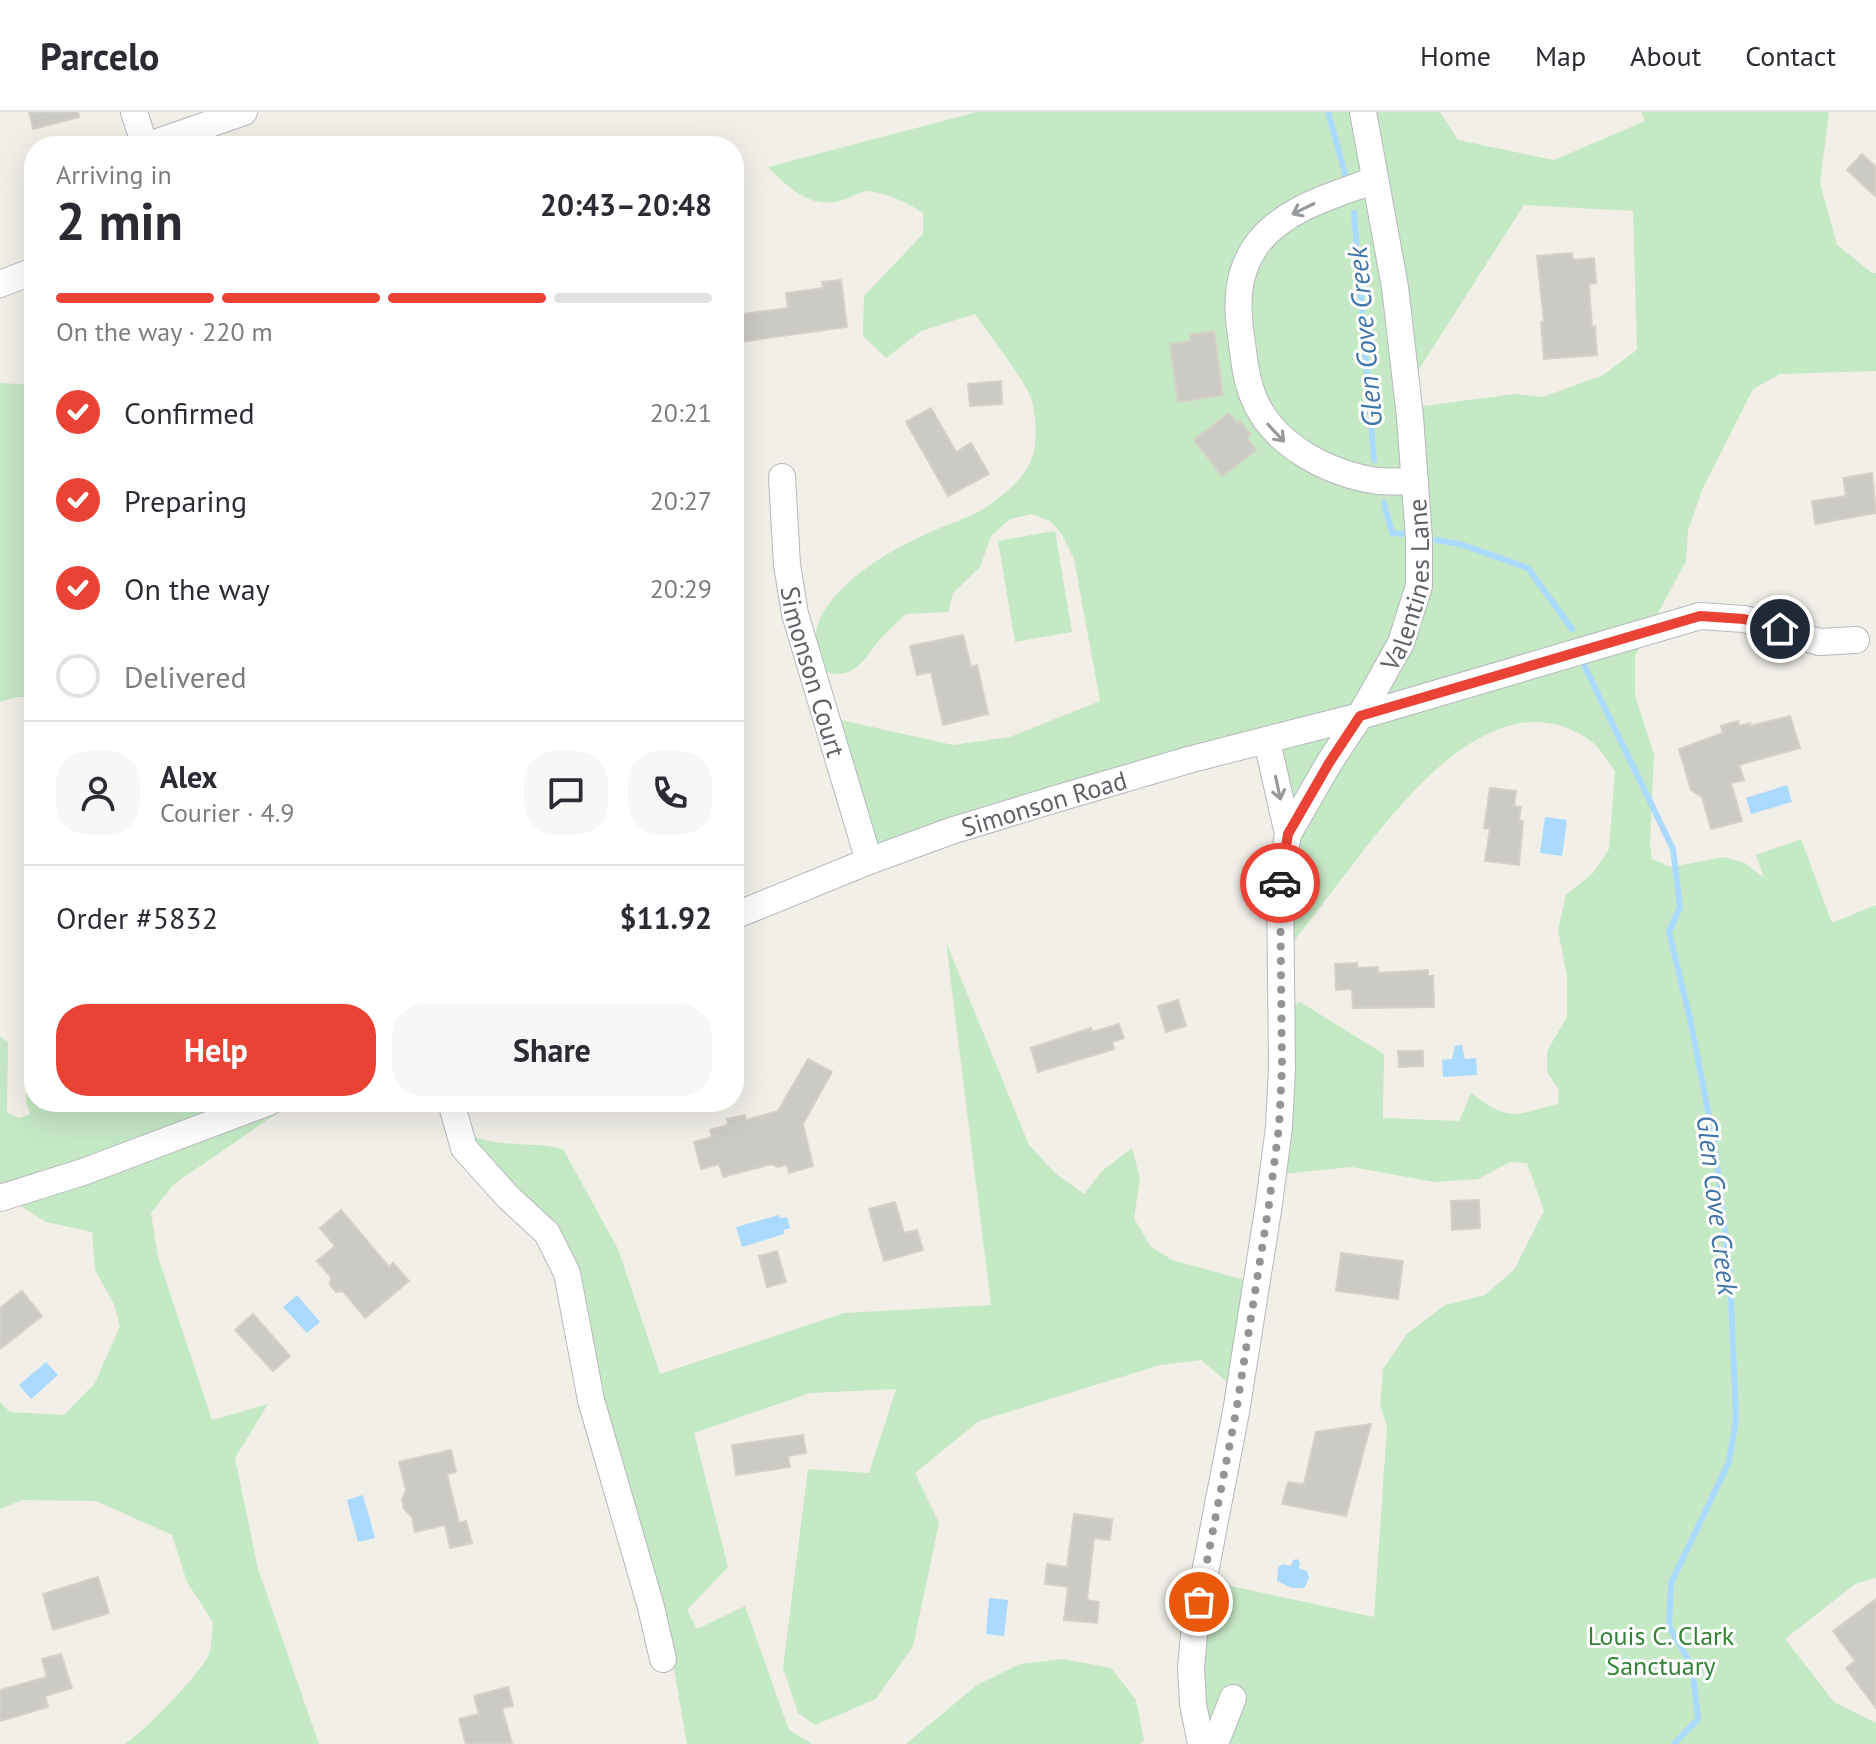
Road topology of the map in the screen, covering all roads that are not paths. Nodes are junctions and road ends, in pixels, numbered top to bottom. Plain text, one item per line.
1 (134, 112) edge
2 (244, 112) edge
3 (1363, 112) edge
4 (142, 136) edge
5 (174, 136) edge
6 (1375, 180) junction
7 (24, 275) edge
8 (0, 284) edge
9 (782, 477) dead end
10 (1415, 481) junction
11 (1856, 640) dead end
12 (1360, 716) junction
13 (1267, 741) junction
14 (1288, 834) junction
15 (869, 861) junction
16 (744, 912) edge
17 (242, 1112) edge
18 (454, 1112) edge
19 (0, 1198) edge
20 (663, 1659) dead end
21 (1233, 1698) dead end
22 (1201, 1744) edge
23 (1215, 1744) edge

1 - 4 street
2 - 5 street
3 - 6 street, Valentines Lane
6 - 10 street, Valentines Lane
6 -> 10 street
7 - 8 street
9 - 15 street, Simonson Court
10 - 12 street, Valentines Lane
11 - 12 street, Simonson Road
12 - 13 street, Simonson Road
12 - 14 street, Valentines Lane
13 -> 14 street
13 - 15 street, Simonson Road
14 - 22 street, Valentines Lane
15 - 16 street, Simonson Road
17 - 19 street
18 - 20 street
21 - 23 street

